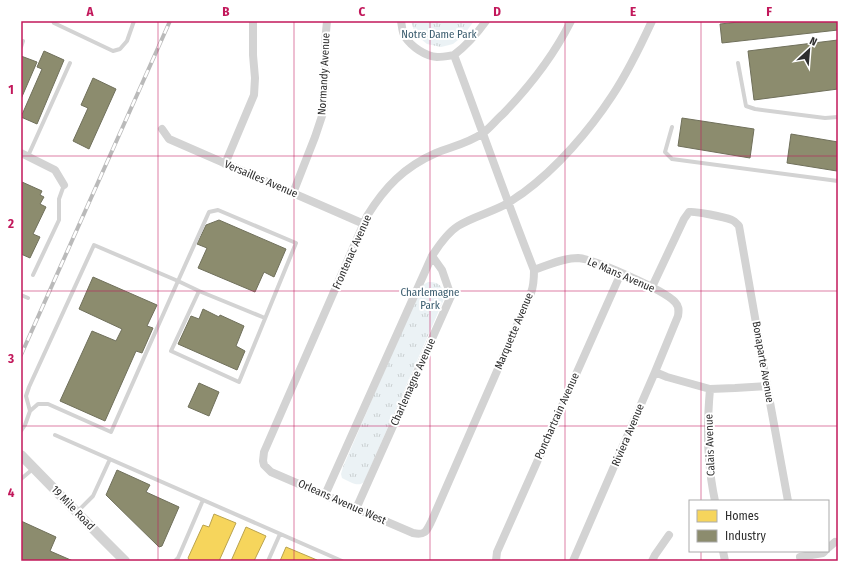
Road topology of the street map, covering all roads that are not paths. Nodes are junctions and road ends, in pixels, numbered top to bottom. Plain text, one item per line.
1 (52, 21) edge
2 (134, 21) edge
3 (253, 21) edge
4 (326, 21) edge
5 (401, 21) edge
6 (486, 21) edge
7 (571, 21) edge
8 (652, 21) edge
9 (23, 42) dead end
10 (21, 47) edge
11 (454, 55) junction
12 (70, 63) dead end
13 (738, 63) dead end
14 (838, 117) edge
15 (672, 127) dead end
16 (162, 129) dead end
17 (483, 133) junction
18 (24, 155) edge
19 (225, 164) junction
20 (838, 181) edge
21 (64, 185) joint
22 (293, 193) junction
23 (508, 203) junction
24 (364, 224) junction
25 (432, 256) junction
26 (534, 270) junction
27 (621, 273) junction
28 (33, 275) dead end
29 (178, 282) junction
30 (652, 287) junction
31 (199, 291) junction
32 (21, 295) edge
33 (28, 298) dead end
34 (679, 309) joint
35 (265, 318) junction
36 (655, 372) junction
37 (767, 386) junction
38 (710, 389) junction
39 (30, 411) junction
40 (21, 431) edge
41 (55, 435) dead end
42 (21, 455) edge
43 (110, 459) junction
44 (264, 465) joint
45 (34, 468) junction
46 (21, 479) edge
47 (325, 494) junction
48 (203, 500) junction
49 (715, 500) edge
50 (788, 500) edge
51 (356, 509) junction
52 (77, 512) junction
53 (280, 534) junction
54 (423, 534) joint
55 (669, 535) dead end
56 (835, 542) dead end
57 (829, 547) edge
58 (824, 552) edge
59 (800, 556) edge
60 (330, 559) edge
61 (125, 561) edge
62 (175, 561) edge
63 (268, 561) edge
64 (342, 561) edge
65 (496, 561) edge
66 (573, 561) edge
67 (652, 561) edge

1 - 2 lane
3 - 19 street
4 - 22 street, Normandy Avenue
5 - 11 street
6 - 11 street
7 - 17 street, Frontenac Avenue
8 - 23 street
9 - 10 lane
11 - 17 street, Marquette Avenue
12 - 18 lane
13 - 14 lane
15 - 20 lane
16 - 19 street, Versailles Avenue
17 - 23 street, Marquette Avenue
17 - 24 street, Frontenac Avenue
18 - 21 street
19 - 22 street, Versailles Avenue
21 - 28 lane
22 - 24 street, Versailles Avenue
23 - 25 street
23 - 26 street, Marquette Avenue
24 - 44 street, Frontenac Avenue
25 - 47 street
25 - 51 street, Charlemagne Avenue
26 - 27 street, Le Mans Avenue
26 - 54 street, Marquette Avenue
27 - 30 street, Le Mans Avenue
27 - 65 street, Ponchartrain Avenue
29 - 31 lane
29 - 35 lane
29 - 39 lane
29 - 39 lane
30 - 34 street, Le Mans Avenue
30 - 37 street, Bonaparte Avenue
31 - 35 lane
31 - 35 lane
32 - 33 lane
34 - 36 street, Riviera Avenue
36 - 38 street
36 - 66 street, Riviera Avenue
37 - 38 street
37 - 50 street, Bonaparte Avenue
38 - 49 street, Calais Avenue
39 - 40 lane
41 - 43 lane
42 - 45 street, 19 Mile Road
43 - 48 lane
43 - 52 lane
44 - 47 street, Orleans Avenue West
45 - 46 lane
45 - 52 street, 19 Mile Road
47 - 51 street, Orleans Avenue West
48 - 53 lane
48 - 62 lane
51 - 54 street, Orleans Avenue West
52 - 61 street, 19 Mile Road
53 - 60 lane
53 - 63 lane
55 - 67 street
56 - 57 street
58 - 59 street
60 - 64 lane

